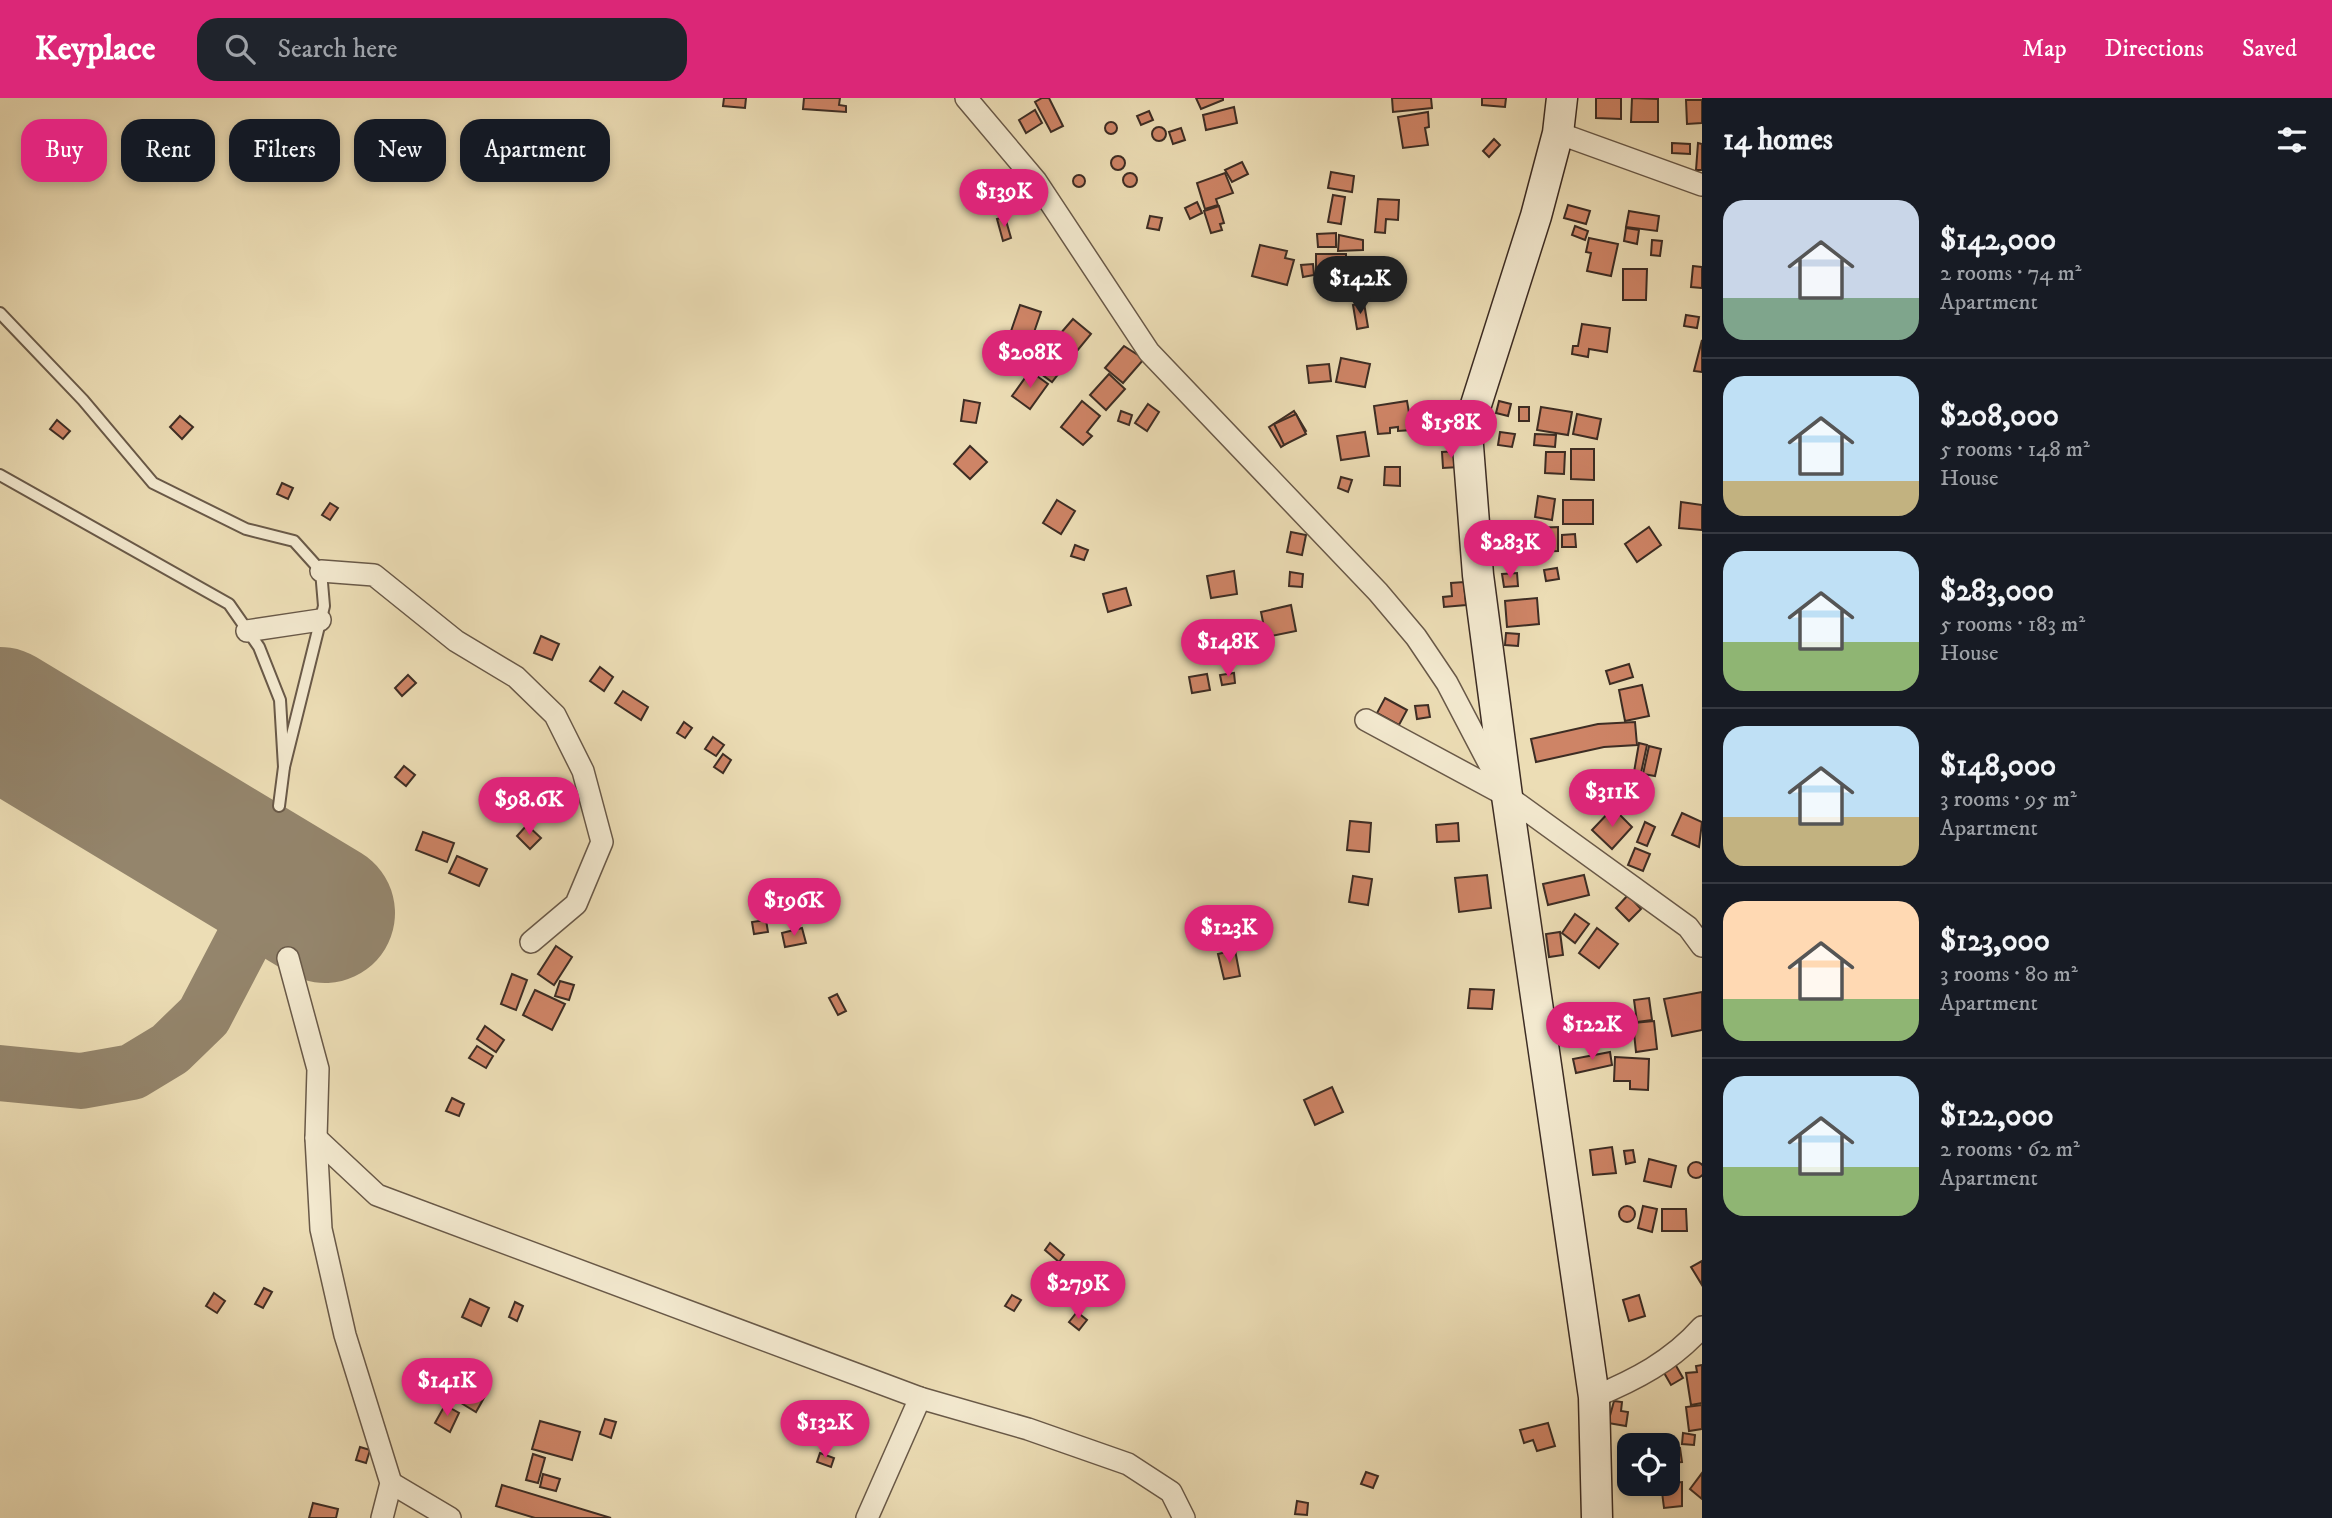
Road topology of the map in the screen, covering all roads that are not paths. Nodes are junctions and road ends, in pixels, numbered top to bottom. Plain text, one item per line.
1 (966, 98) edge
2 (1562, 98) edge
3 (1558, 133) junction
4 (1702, 185) edge
5 (0, 313) edge
6 (0, 475) edge
7 (321, 571) junction
8 (320, 620) junction
9 (247, 631) junction
10 (1366, 720) dead end
11 (284, 767) junction
12 (1507, 796) junction
13 (279, 806) dead end
14 (531, 942) dead end
15 (1702, 946) edge
16 (288, 958) dead end
17 (316, 1138) junction
18 (1702, 1327) edge
19 (1594, 1397) junction
20 (920, 1398) junction
21 (391, 1483) junction
22 (382, 1518) edge
23 (450, 1518) edge
24 (867, 1518) edge
25 (1184, 1518) edge
26 (1597, 1518) edge

1 - 12 street
2 - 3 street
3 - 4 street
3 - 12 street
5 - 7 lane
6 - 9 lane
7 - 8 lane
7 - 14 street
8 - 9 street
8 - 11 lane
9 - 11 lane
10 - 12 street
11 - 13 lane
12 - 15 street
12 - 19 street
16 - 17 street
17 - 20 street
17 - 21 street
18 - 19 street
19 - 26 street
20 - 24 street
20 - 25 street
21 - 22 street
21 - 23 street

